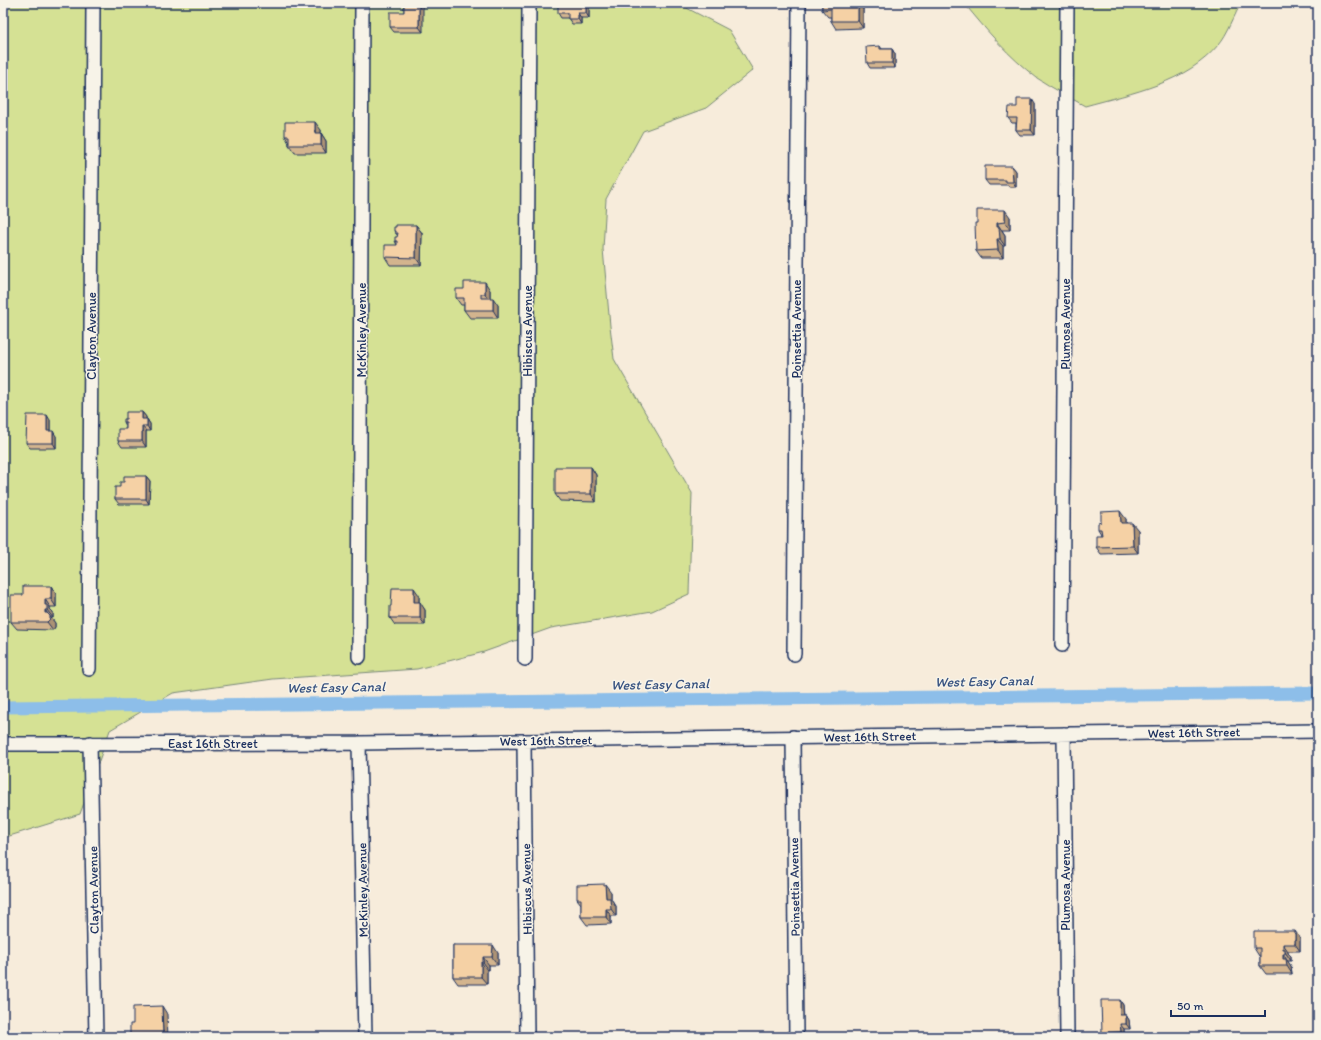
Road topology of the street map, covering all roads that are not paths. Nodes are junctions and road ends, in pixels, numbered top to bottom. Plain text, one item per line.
1 (94, 3) edge
2 (362, 3) edge
3 (529, 3) edge
4 (798, 3) edge
5 (1067, 3) edge
6 (1062, 645) dead end
7 (794, 654) dead end
8 (359, 657) dead end
9 (525, 659) dead end
10 (89, 669) dead end
11 (1318, 731) edge
12 (1064, 734) junction
13 (793, 737) junction
14 (422, 741) joint
15 (524, 741) junction
16 (90, 743) junction
17 (359, 743) junction
18 (3, 744) edge
19 (96, 1037) edge
20 (365, 1037) edge
21 (527, 1037) edge
22 (796, 1037) edge
23 (1066, 1037) edge

1 - 10 street, Clayton Avenue
2 - 8 street, McKinley Avenue
3 - 9 street, Hibiscus Avenue
4 - 7 street, Poinsettia Avenue
5 - 6 street, Plumosa Avenue
11 - 12 street, West 16th Street
12 - 13 street, West 16th Street
12 - 23 street, Plumosa Avenue
13 - 15 street, West 16th Street
13 - 22 street, Poinsettia Avenue
14 - 15 street, West 16th Street
14 - 17 street, East 16th Street
15 - 21 street, Hibiscus Avenue
16 - 17 street, East 16th Street
16 - 18 street, East 16th Street
16 - 19 street, Clayton Avenue
17 - 20 street, McKinley Avenue

